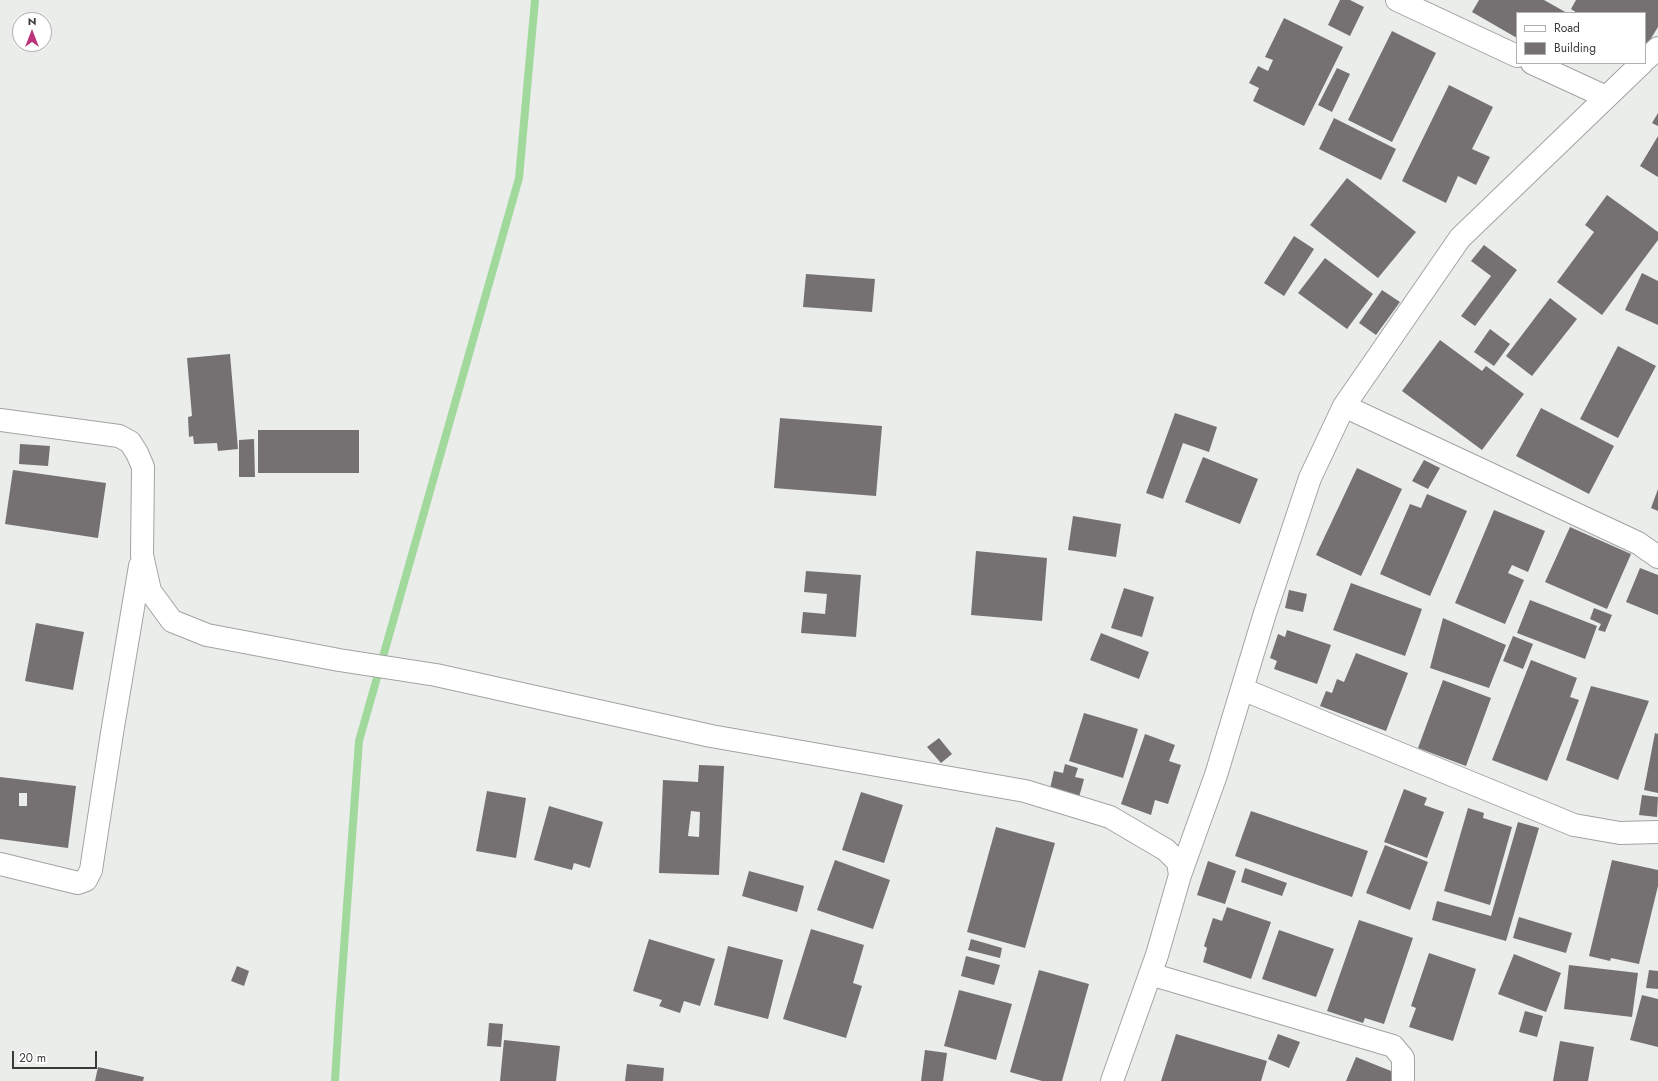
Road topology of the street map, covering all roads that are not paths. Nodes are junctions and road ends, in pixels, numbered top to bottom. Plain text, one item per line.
1 (1397, 0) edge
2 (1658, 48) edge
3 (1516, 56) edge
4 (1646, 59) edge
5 (1534, 64) edge
6 (1641, 64) edge
7 (1606, 97) junction
8 (1344, 406) junction
9 (0, 420) edge
10 (142, 555) junction
11 (1658, 557) edge
12 (1242, 689) junction
13 (1658, 832) edge
14 (0, 864) edge
15 (1180, 876) junction
16 (1150, 974) junction
17 (1112, 1081) edge
18 (1403, 1081) edge

1 - 3 street
2 - 4 street
5 - 7 street
6 - 7 street
7 - 8 street
8 - 11 street
8 - 12 street
9 - 10 street
10 - 14 street
10 - 15 street
12 - 13 street
12 - 15 street
15 - 16 street
16 - 17 street
16 - 18 street

